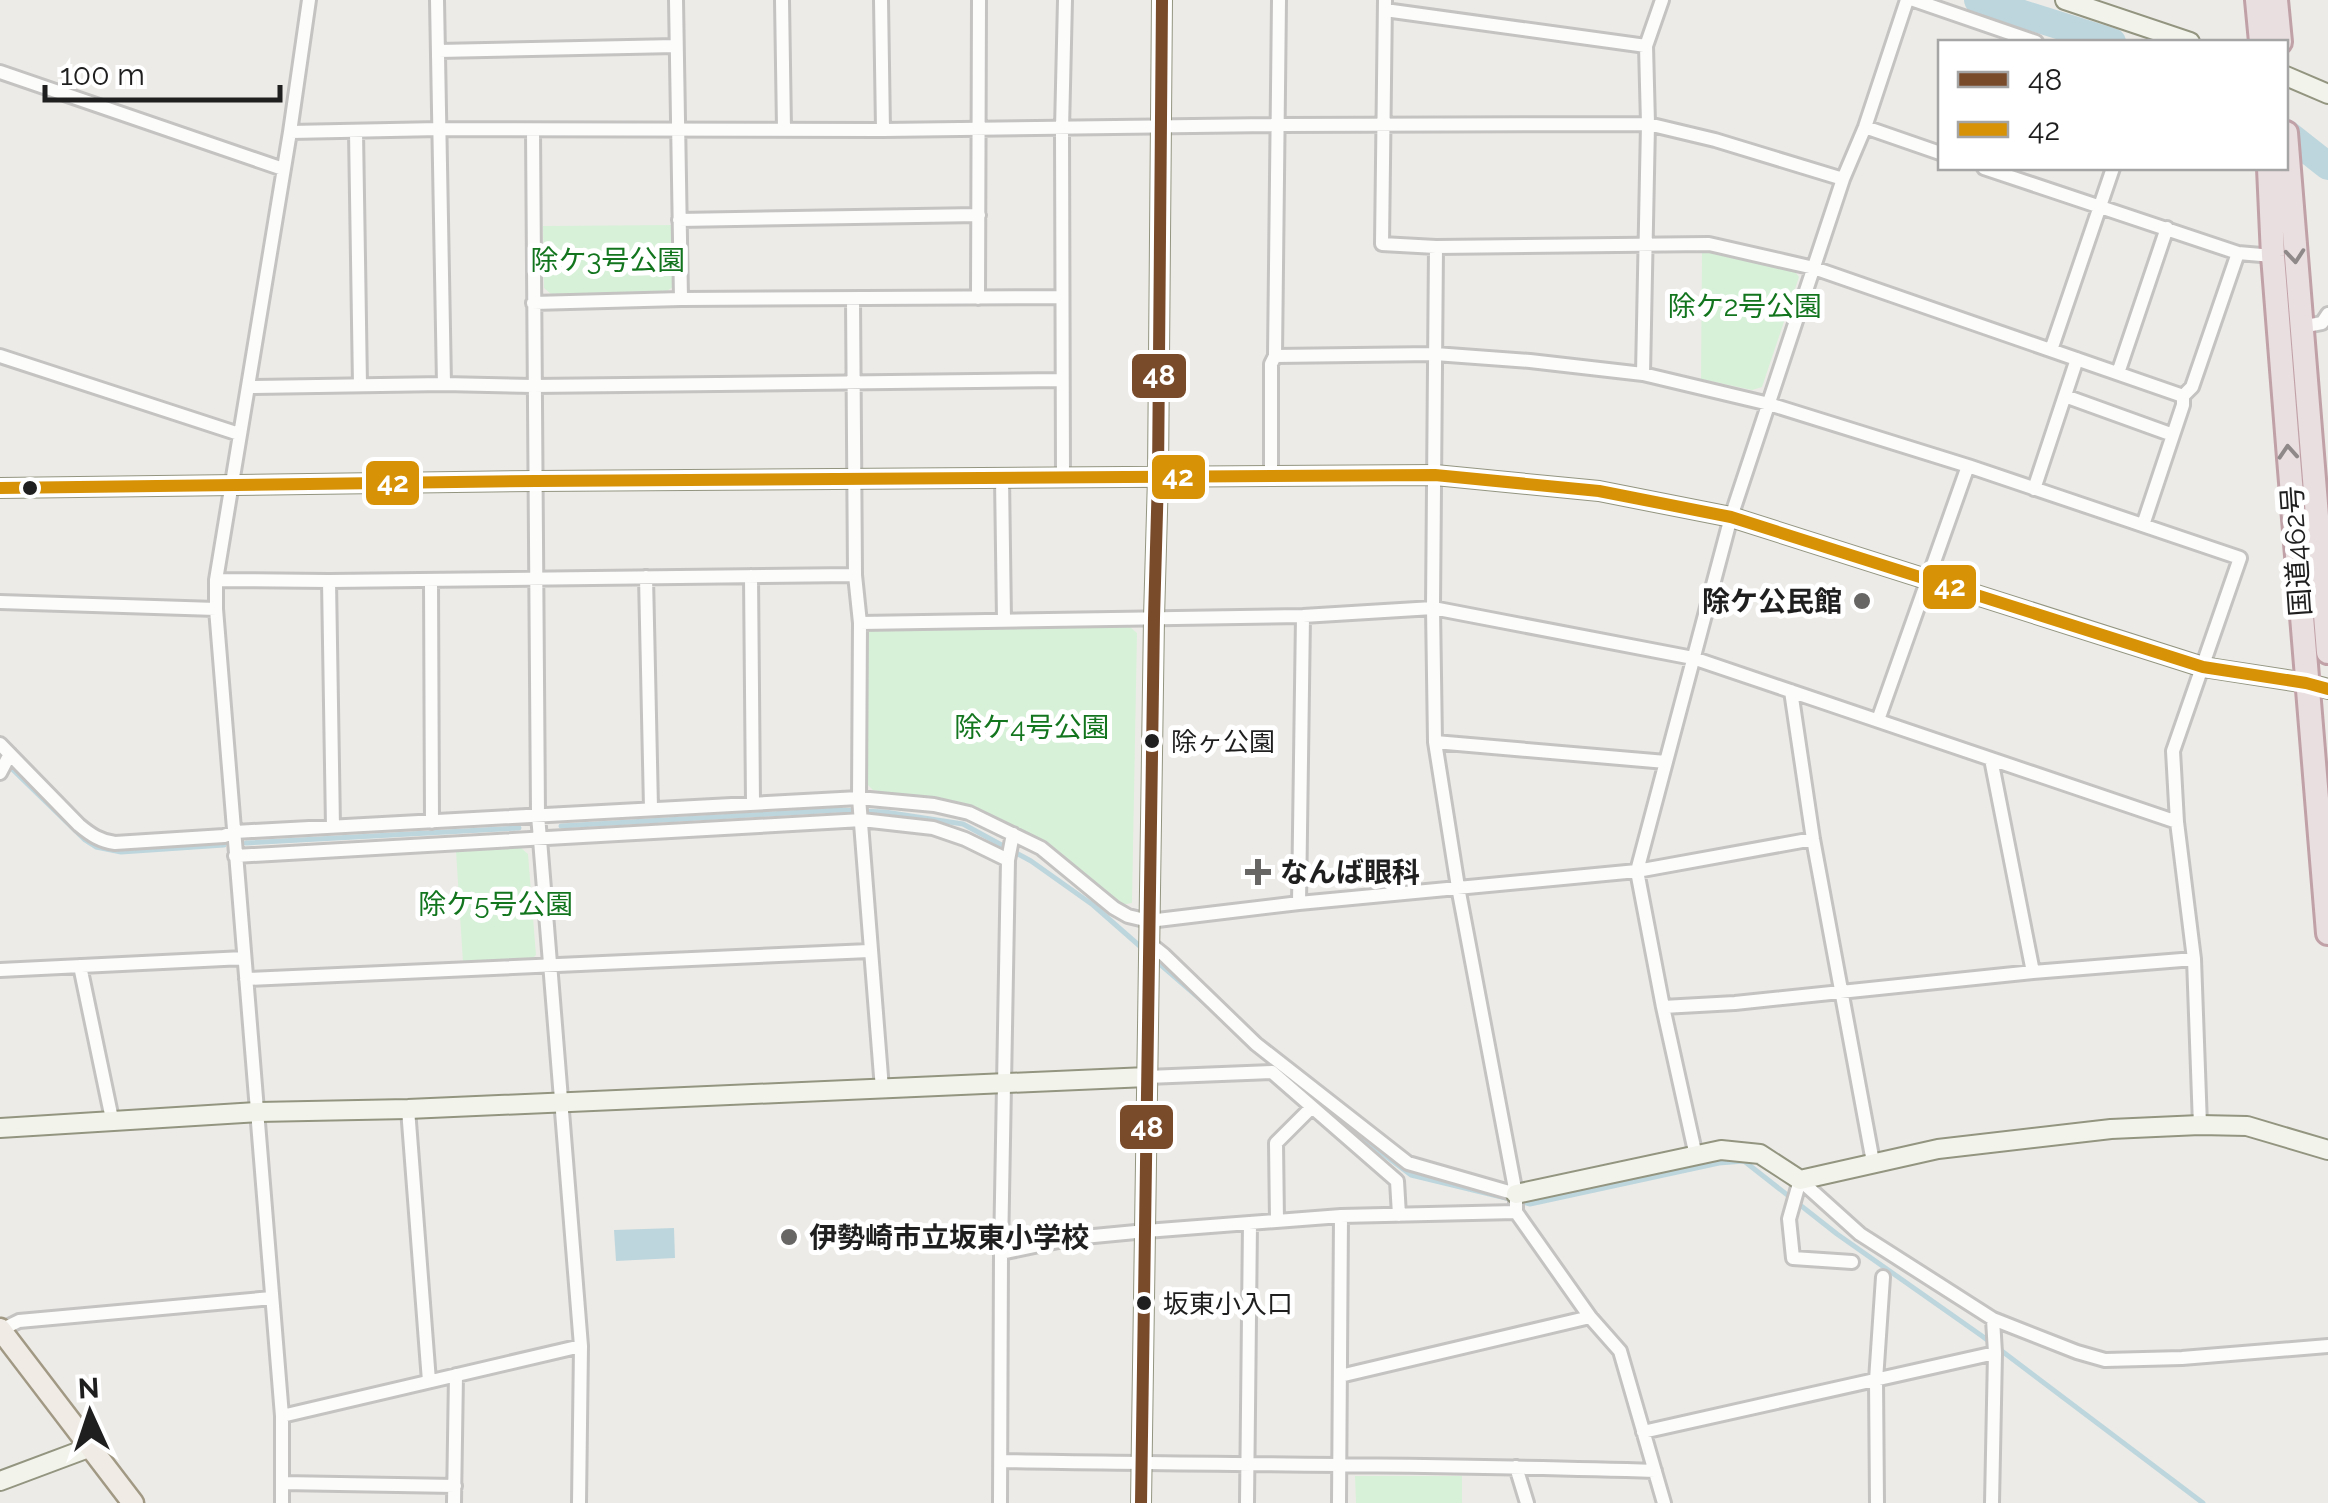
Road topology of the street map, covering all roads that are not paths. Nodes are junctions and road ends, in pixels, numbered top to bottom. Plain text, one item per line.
1 (308, 0) edge
2 (437, 0) edge
3 (676, 0) edge
4 (782, 0) edge
5 (881, 0) edge
6 (979, 0) edge
7 (1065, 0) edge
8 (1162, 0) edge
9 (1280, 0) edge
10 (1662, 0) edge
11 (1910, 0) edge
12 (2065, 0) edge
13 (2257, 0) edge
14 (2276, 0) edge
15 (1385, 5) edge
16 (2116, 8) edge
17 (2030, 40) edge
18 (2186, 40) edge
19 (2261, 40) edge
20 (2280, 40) edge
21 (676, 46) junction
22 (1646, 46) junction
23 (438, 51) junction
24 (0, 72) edge
25 (2288, 77) edge
26 (2328, 94) edge
27 (1278, 124) junction
28 (1648, 124) junction
29 (1384, 125) junction
30 (978, 127) junction
31 (1160, 127) junction
32 (1062, 128) junction
33 (1865, 128) junction
34 (440, 129) junction
35 (784, 129) junction
36 (533, 130) junction
37 (677, 130) junction
38 (883, 130) junction
39 (290, 132) junction
40 (356, 132) junction
41 (1938, 152) edge
42 (283, 169) junction
43 (1990, 170) edge
44 (2112, 170) edge
45 (2278, 170) edge
46 (2279, 170) edge
47 (1842, 180) junction
48 (2099, 206) junction
49 (979, 215) junction
50 (679, 220) junction
51 (2167, 228) junction
52 (1646, 244) junction
53 (1436, 247) junction
54 (2238, 252) junction
55 (2273, 256) junction
56 (1814, 268) junction
57 (1062, 297) junction
58 (853, 298) junction
59 (978, 298) junction
60 (681, 299) junction
61 (533, 303) junction
62 (2328, 314) edge
63 (2301, 327) junction
64 (2051, 350) junction
65 (1435, 354) junction
66 (0, 356) edge
67 (1275, 356) junction
68 (2077, 359) junction
69 (2118, 373) junction
70 (1643, 374) junction
71 (1062, 380) junction
72 (854, 382) junction
73 (444, 384) junction
74 (360, 385) junction
75 (533, 386) junction
76 (248, 387) junction
77 (2065, 396) junction
78 (2182, 396) junction
79 (1769, 404) junction
80 (239, 434) junction
81 (2173, 435) junction
82 (1968, 466) junction
83 (1435, 474) junction
84 (1270, 476) junction
85 (1063, 477) junction
86 (1158, 477) junction
87 (1002, 478) junction
88 (854, 480) junction
89 (536, 481) junction
90 (230, 486) junction
91 (0, 488) edge
92 (2034, 489) junction
93 (1731, 518) junction
94 (2143, 525) junction
95 (856, 575) junction
96 (750, 576) junction
97 (536, 578) junction
98 (646, 578) junction
99 (216, 580) junction
100 (430, 580) junction
101 (1928, 580) junction
102 (329, 581) junction
103 (0, 602) edge
104 (1433, 608) junction
105 (216, 609) junction
106 (1302, 616) junction
107 (1154, 618) junction
108 (1004, 620) junction
109 (860, 622) junction
110 (2328, 652) edge
111 (1693, 658) junction
112 (2203, 666) junction
113 (2317, 686) edge
114 (1791, 691) junction
115 (1878, 720) junction
116 (1435, 742) junction
117 (5, 749) edge
118 (1991, 758) junction
119 (1666, 762) junction
120 (0, 773) edge
121 (859, 798) junction
122 (753, 803) junction
123 (651, 808) junction
124 (538, 815) junction
125 (862, 820) junction
126 (432, 822) junction
127 (2177, 822) junction
128 (332, 827) junction
129 (234, 832) junction
130 (1012, 834) junction
131 (540, 838) junction
132 (1813, 839) junction
133 (235, 856) junction
134 (1008, 860) junction
135 (1637, 871) junction
136 (1458, 887) junction
137 (1299, 903) junction
138 (1149, 921) junction
139 (2328, 933) edge
140 (1149, 943) junction
141 (870, 951) junction
142 (244, 958) junction
143 (2194, 959) junction
144 (80, 966) junction
145 (550, 966) junction
146 (0, 970) edge
147 (2033, 972) junction
148 (246, 978) junction
149 (1841, 993) junction
150 (1663, 1007) junction
151 (1147, 1076) junction
152 (1004, 1084) junction
153 (882, 1089) junction
154 (562, 1102) junction
155 (1312, 1107) junction
156 (408, 1109) junction
157 (258, 1112) junction
158 (112, 1119) junction
159 (2200, 1125) junction
160 (0, 1128) edge
161 (2328, 1150) edge
162 (1696, 1156) junction
163 (1873, 1162) junction
164 (1800, 1180) junction
165 (1516, 1203) junction
166 (1399, 1215) junction
167 (1342, 1216) junction
168 (1277, 1221) junction
169 (1250, 1224) junction
170 (1146, 1231) junction
171 (1002, 1254) junction
172 (1852, 1262) dead end
173 (1883, 1276) dead end
174 (272, 1298) junction
175 (1590, 1317) junction
176 (1993, 1319) junction
177 (1, 1330) edge
178 (581, 1346) junction
179 (2328, 1346) edge
180 (1995, 1353) junction
181 (456, 1375) junction
182 (1340, 1376) junction
183 (1876, 1380) junction
184 (429, 1382) junction
185 (282, 1416) junction
186 (1644, 1432) junction
187 (91, 1447) junction
188 (1001, 1461) junction
189 (1142, 1464) junction
190 (1248, 1465) junction
191 (1516, 1466) junction
192 (1340, 1467) junction
193 (1655, 1471) junction
194 (0, 1481) edge
195 (282, 1483) junction
196 (454, 1486) junction
197 (134, 1503) edge
198 (282, 1503) edge
199 (454, 1503) edge
200 (579, 1503) edge
201 (1000, 1503) edge
202 (1141, 1503) edge
203 (1247, 1503) edge
204 (1339, 1503) edge
205 (1527, 1503) edge
206 (1664, 1503) edge
207 (1877, 1503) edge
208 (1992, 1503) edge

1 - 39 street
2 - 23 street
3 - 21 street
4 - 35 street
5 - 38 street
6 - 30 street
7 - 32 street
8 - 31 street
9 - 27 street
10 - 22 street
11 - 17 street
11 - 33 street
12 - 16 street
13 - 19 highway
14 - 20 highway
15 - 22 street
15 - 29 street
16 - 18 street
21 - 23 street
21 - 37 street
22 - 28 street
23 - 34 street
24 - 42 street
25 - 26 street
27 - 29 street
27 - 31 street
27 - 67 street
28 - 29 street
28 - 47 street
28 - 52 street
29 - 53 street
30 - 32 street
30 - 38 street
30 - 49 street
31 - 32 street
31 - 86 street
32 - 57 street
33 - 41 street
33 - 47 street
34 - 36 street
34 - 40 street
34 - 73 street
35 - 37 street
35 - 38 street
36 - 37 street
36 - 61 street
37 - 50 street
39 - 40 street
39 - 42 street
40 - 74 street
42 - 76 street
43 - 48 street
44 - 48 street
45 - 55 highway, 国道462号
46 -> 63 highway, 国道462号
47 - 56 street
48 - 51 street
48 - 64 street
49 - 50 street
49 - 59 street
50 - 60 street
51 - 54 street
51 - 69 street
52 - 53 street
52 - 56 street
52 - 70 street
53 - 65 street
54 - 55 street
54 - 78 street
113 -> 55 highway, 国道462号
56 - 64 street
56 - 79 street
57 - 59 street
57 - 71 street
58 - 59 street
58 - 60 street
58 - 72 street
60 - 61 street
61 - 75 street
62 - 63 street
63 - 110 highway, 国道462号
64 - 68 street
65 - 67 street
65 - 70 street
65 - 83 street
66 - 80 street
67 - 84 street
68 - 69 street
68 - 77 street
69 - 78 street
70 - 79 street
71 - 72 street
71 - 85 street
72 - 75 street
72 - 88 street
73 - 74 street
73 - 75 street
74 - 76 street
75 - 89 street
76 - 80 street
77 - 81 street
77 - 92 street
78 - 81 street
79 - 82 street
79 - 93 street
80 - 90 street
81 - 94 street
82 - 92 street
82 - 101 street
83 - 84 street
83 - 93 street
83 - 104 street
84 - 86 street
85 - 86 street
85 - 87 street
86 - 107 street
87 - 88 street
87 - 108 street
88 - 89 street
88 - 95 street
89 - 90 street
89 - 97 street
90 - 91 street
90 - 99 street
92 - 94 street
93 - 101 street
93 - 111 street
94 - 112 street
95 - 96 street
95 - 109 street
96 - 98 street
96 - 122 street
97 - 98 street
97 - 100 street
97 - 124 street
98 - 123 street
99 - 102 street
99 - 105 street
100 - 102 street
100 - 126 street
101 - 112 street
101 - 115 street
102 - 128 street
103 - 105 street
104 - 106 street
104 - 111 street
104 - 116 street
105 - 129 street
106 - 107 street
106 - 137 street
107 - 108 street
107 - 138 street
108 - 109 street
109 - 121 street
111 - 114 street
111 - 119 street
112 - 113 street
112 - 127 street
113 - 139 highway, 国道462号
114 - 115 street
114 - 132 street
115 - 118 street
116 - 119 street
116 - 136 street
117 - 120 street
117 - 129 street
118 - 127 street
118 - 147 street
119 - 135 street
121 - 122 street
121 - 125 street
121 - 130 street
122 - 123 street
123 - 124 street
124 - 126 street
124 - 131 street
125 - 131 street
125 - 134 street
125 - 141 street
126 - 128 street
127 - 143 street
128 - 129 street
129 - 133 street
130 - 134 street
130 - 138 street
131 - 133 street
131 - 145 street
132 - 135 street
132 - 149 street
133 - 142 street
134 - 152 street
135 - 136 street
135 - 150 street
136 - 137 street
136 - 165 street
137 - 138 street
138 - 140 street
140 - 151 street
140 - 165 street
141 - 145 street
141 - 153 street
142 - 144 street
142 - 148 street
143 - 147 street
143 - 159 street
144 - 146 street
144 - 158 street
145 - 148 street
145 - 154 street
147 - 149 street
148 - 157 street
149 - 150 street
149 - 163 street
150 - 162 street
151 - 152 street
151 - 155 street
151 - 170 street
152 - 153 street
152 - 171 street
153 - 154 street
154 - 156 street
154 - 178 street
155 - 166 street
155 - 168 street
156 - 157 street
156 - 184 street
157 - 158 street
157 - 174 street
158 - 160 street
159 - 161 street
159 - 163 street
162 - 164 street
162 - 165 street
163 - 164 street
164 - 172 street
164 - 176 street
165 - 166 street
165 - 175 street
166 - 167 street
167 - 168 street
167 - 182 street
168 - 169 street
169 - 170 street
169 - 190 street
170 - 171 street
170 - 189 street
171 - 188 street
173 - 183 street
174 - 177 street
174 - 185 street
175 - 182 street
175 - 186 street
176 - 179 street
176 - 180 street
177 - 187 main road
178 - 181 street
178 - 200 street
180 - 183 street
180 - 208 street
181 - 184 street
181 - 196 street
182 - 192 street
183 - 186 street
183 - 207 street
184 - 185 street
185 - 195 street
186 - 193 street
187 - 194 street
187 - 197 main road
188 - 189 street
188 - 201 street
189 - 190 street
189 - 202 street
190 - 192 street
190 - 203 street
191 - 192 street
191 - 193 street
191 - 205 street
192 - 204 street
193 - 206 street
195 - 196 street
195 - 198 street
196 - 199 street

